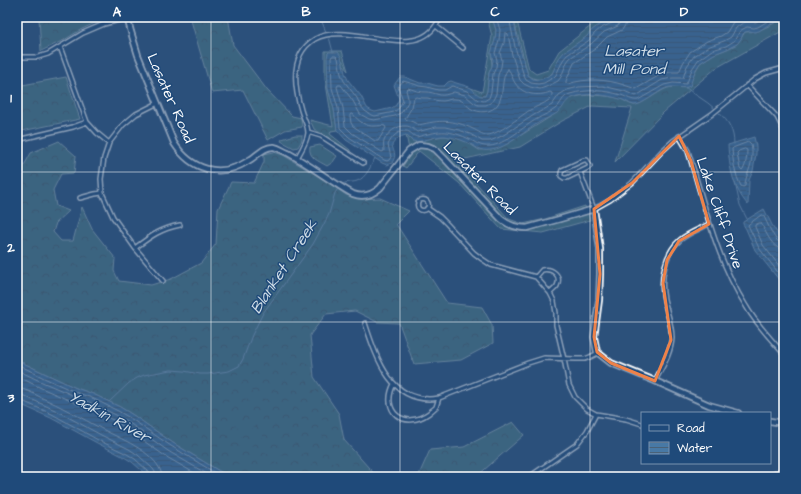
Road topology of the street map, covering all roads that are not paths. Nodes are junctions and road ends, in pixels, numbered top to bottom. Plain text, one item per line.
1 (440, 17) edge
2 (127, 18) edge
3 (436, 26) junction
4 (60, 47) junction
5 (464, 48) dead end
6 (17, 57) edge
7 (784, 68) edge
8 (747, 85) junction
9 (158, 103) junction
10 (88, 122) junction
11 (784, 131) edge
12 (308, 132) junction
13 (679, 136) junction
14 (17, 140) edge
15 (108, 143) junction
16 (297, 158) junction
17 (363, 163) dead end
18 (580, 172) junction
19 (102, 193) junction
20 (80, 198) dead end
21 (427, 208) dead end
22 (594, 209) junction
23 (710, 224) junction
24 (180, 225) dead end
25 (135, 248) junction
26 (536, 277) junction
27 (163, 281) dead end
28 (550, 293) junction
29 (365, 323) dead end
30 (598, 353) junction
31 (784, 354) edge
32 (564, 359) junction
33 (655, 381) junction
34 (394, 384) junction
35 (439, 398) junction
36 (734, 412) edge
37 (596, 414) junction
38 (771, 421) edge
39 (784, 423) edge
40 (641, 424) edge
41 (784, 470) edge
42 (530, 477) edge
43 (772, 477) edge

1 - 3 street
2 - 4 street
2 - 9 street, Lasater Road
3 - 5 street
3 - 12 street
4 - 6 street
4 - 10 street
7 - 8 street, Lasater Road
8 - 11 street
8 - 13 street, Lasater Road
9 - 15 street
9 - 16 street, Lasater Road
10 - 14 street
10 - 15 street
12 - 16 street
12 - 17 street
13 - 22 street, Lasater Road
13 - 23 street, Lake Cliff Drive
15 - 19 street
16 - 22 street, Lasater Road
18 - 18 street
18 - 22 street
19 - 20 street
19 - 25 street
21 - 26 street
22 - 30 street
23 - 31 street, Lake Cliff Drive
23 - 33 street
24 - 25 street
25 - 27 street
26 - 28 street
26 - 28 street
28 - 32 street
29 - 34 street
30 - 32 street
30 - 33 street
32 - 35 street
32 - 37 street
33 - 36 street
34 - 35 street
34 - 35 street
37 - 40 street
37 - 42 street
38 - 39 street
41 - 43 highway

